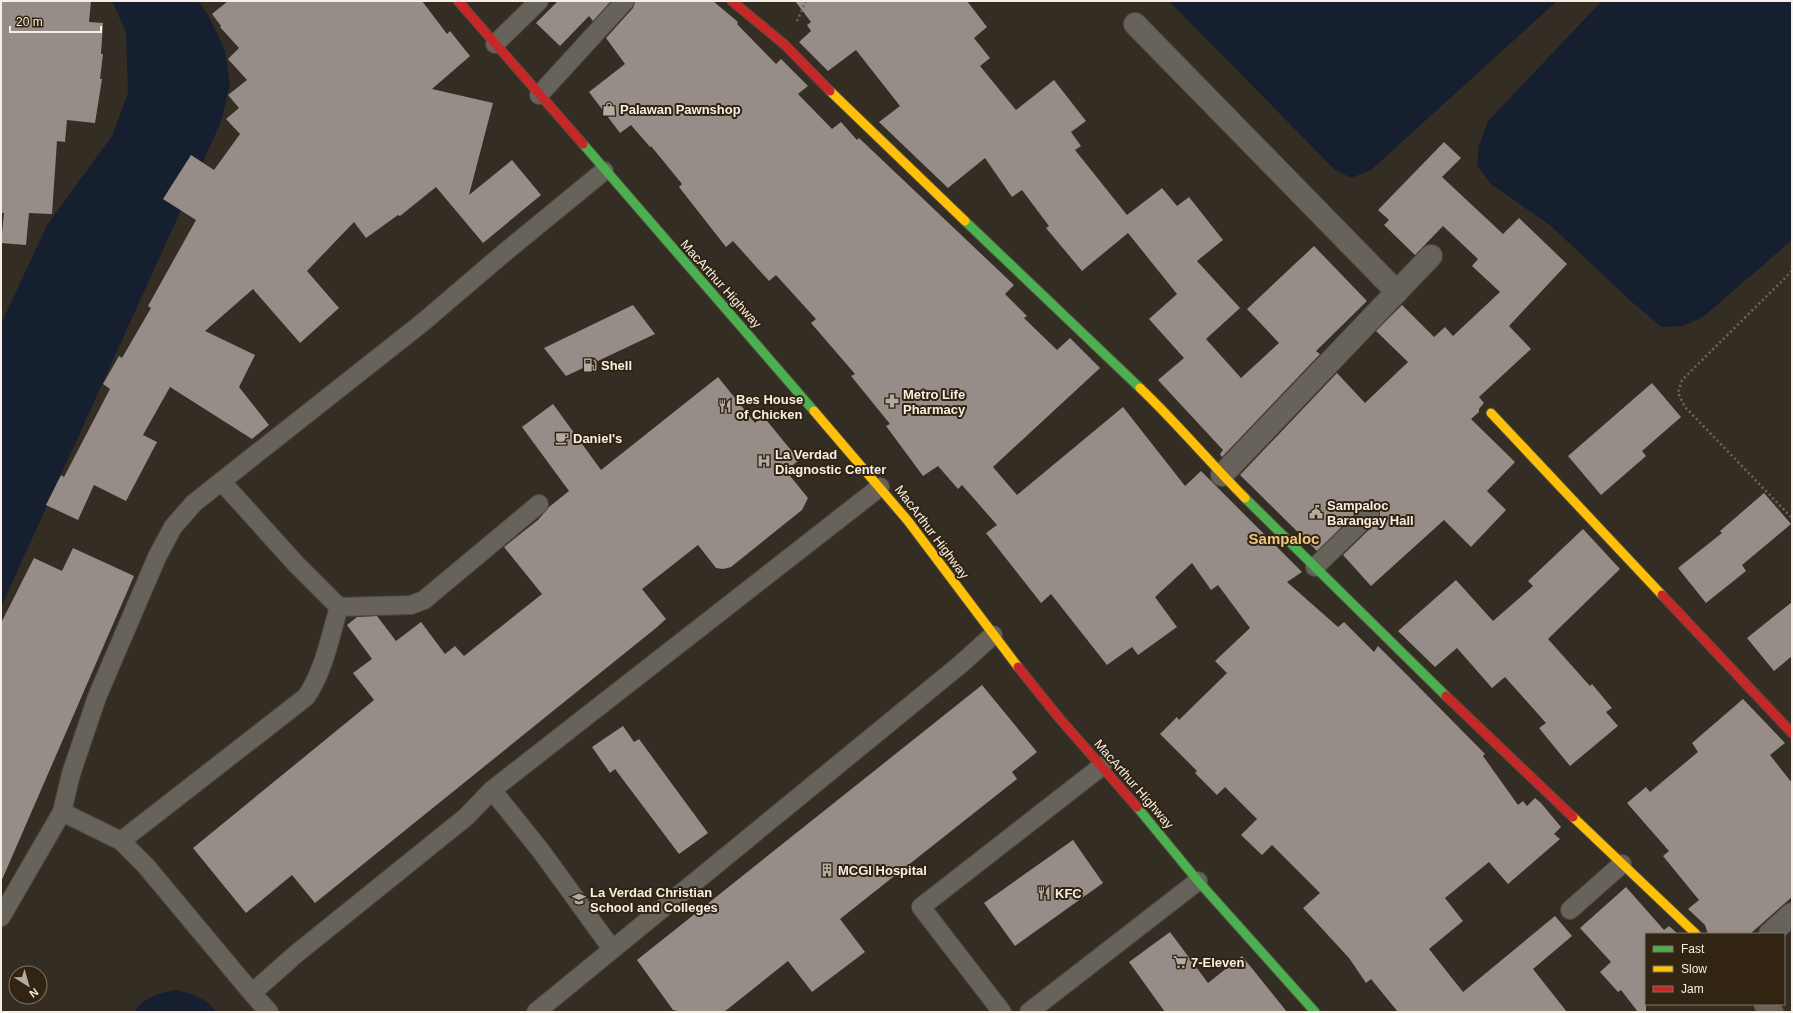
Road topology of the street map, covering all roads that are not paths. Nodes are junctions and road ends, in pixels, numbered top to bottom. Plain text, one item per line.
1 (458, 1) edge
2 (539, 1) edge
3 (625, 1) edge
4 (732, 1) edge
5 (1135, 24) dead end
6 (495, 44) junction
7 (539, 95) junction
8 (604, 170) junction
9 (1431, 256) dead end
10 (1397, 292) junction
11 (1488, 410) dead end
12 (1222, 474) junction
13 (222, 482) junction
14 (880, 487) junction
15 (539, 504) dead end
16 (1370, 514) dead end
17 (1315, 567) junction
18 (339, 607) junction
19 (993, 635) junction
20 (1792, 733) edge
21 (1102, 766) junction
22 (492, 790) junction
23 (62, 812) junction
24 (121, 841) junction
25 (1622, 864) junction
26 (1198, 881) junction
27 (1570, 910) dead end
28 (1792, 914) edge
29 (1, 917) edge
30 (1695, 933) edge
31 (1771, 933) edge
32 (612, 949) junction
33 (252, 992) junction
34 (268, 1012) edge
35 (536, 1012) edge
36 (1002, 1012) edge
37 (1029, 1012) edge
38 (1315, 1012) edge

1 - 6 main road, MacArthur Highway
2 - 6 lane
3 - 7 lane
4 - 12 main road
5 - 10 street
6 - 7 main road, MacArthur Highway
7 - 8 main road, MacArthur Highway
8 - 13 lane
8 - 14 main road, MacArthur Highway
9 - 10 street
10 - 12 street
11 - 20 main road
12 - 17 main road
13 - 18 lane
13 - 23 lane
14 - 19 main road, MacArthur Highway
14 - 22 lane
15 - 18 lane
16 - 17 lane
17 - 25 main road
18 - 24 lane
19 - 21 main road, MacArthur Highway
19 - 32 lane
21 - 26 main road, MacArthur Highway
21 - 36 lane
22 - 32 lane
22 - 33 lane
23 - 24 lane
23 - 29 lane
24 - 33 lane
25 - 27 lane
25 - 30 main road
26 - 37 lane
26 - 38 main road, MacArthur Highway
28 - 31 street
32 - 35 lane
33 - 34 lane

